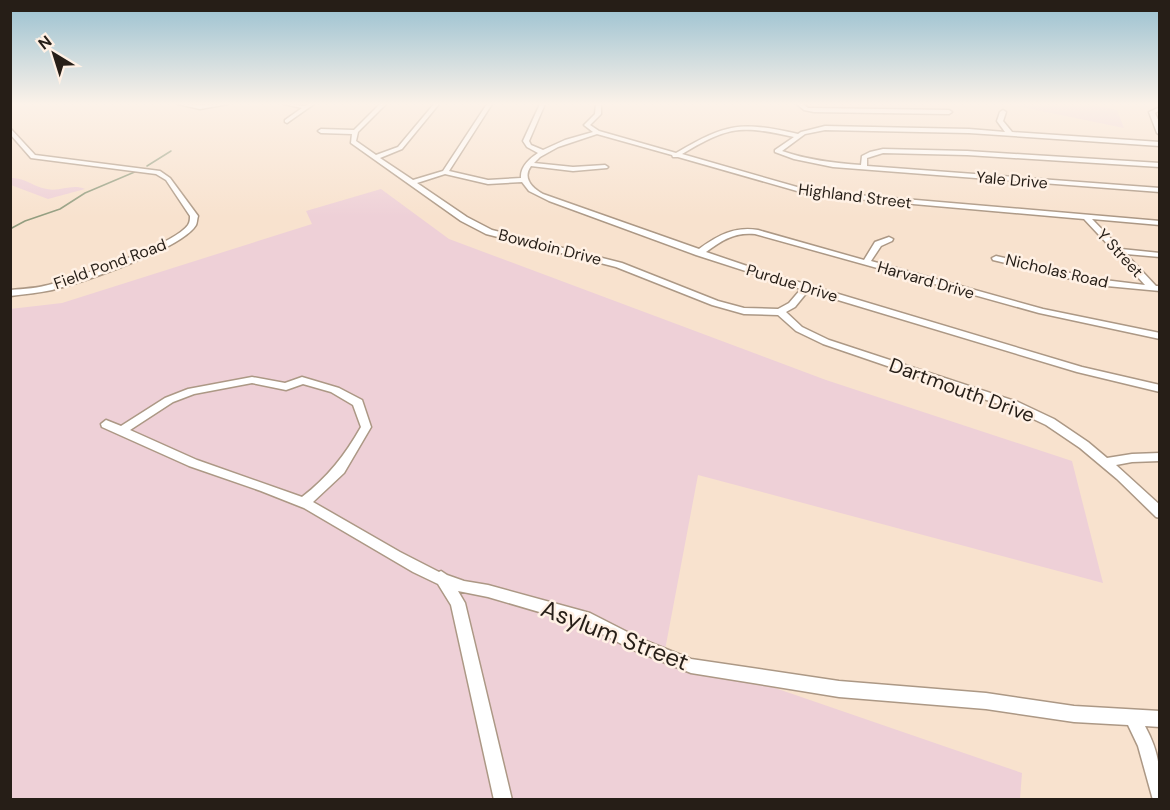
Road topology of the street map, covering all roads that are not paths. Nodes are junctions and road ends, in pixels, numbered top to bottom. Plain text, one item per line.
1 (19, 142) edge
2 (353, 142) edge
3 (405, 142) edge
4 (465, 142) edge
5 (526, 142) edge
6 (572, 142) edge
7 (629, 142) edge
8 (698, 142) edge
9 (790, 142) edge
10 (1127, 142) edge
11 (1160, 144) edge
12 (544, 153) junction
13 (675, 156) junction
14 (375, 158) junction
15 (529, 164) junction
16 (1160, 165) edge
17 (605, 167) dead end
18 (864, 168) junction
19 (445, 172) junction
20 (524, 180) junction
21 (411, 183) junction
22 (1160, 190) edge
23 (1087, 218) junction
24 (1160, 223) edge
25 (889, 240) dead end
26 (1116, 251) junction
27 (699, 253) junction
28 (1160, 255) edge
29 (996, 258) dead end
30 (866, 263) junction
31 (807, 287) junction
32 (1156, 289) edge
33 (10, 294) edge
34 (780, 312) junction
35 (1160, 336) edge
36 (1160, 389) edge
37 (106, 424) dead end
38 (121, 431) junction
39 (1160, 457) edge
40 (1106, 463) junction
41 (303, 503) junction
42 (1160, 513) edge
43 (441, 578) junction
44 (471, 590) junction
45 (458, 603) junction
46 (1132, 717) junction
47 (1160, 719) edge
48 (1160, 796) edge
49 (503, 800) edge

1 - 33 street, Field Pond Road
2 - 14 street, Bowdoin Drive
3 - 14 street
4 - 19 street
5 - 12 street
6 - 12 street
7 - 13 street, Highland Street
8 - 13 street
9 - 18 street, Yale Drive
10 - 11 street
12 - 15 street
13 - 23 street, Highland Street
14 - 21 street, Bowdoin Drive
15 - 17 street
15 - 20 street
16 - 18 street
18 - 22 street, Yale Drive
19 - 20 street
19 - 21 street
20 - 27 street, Purdue Drive
21 - 34 street, Bowdoin Drive
23 - 24 street, Highland Street
23 - 26 street, Y Street
25 - 30 street
26 - 28 street
26 - 32 street, Y Street
27 - 30 street, Harvard Drive
27 - 31 street, Purdue Drive
29 - 32 street, Nicholas Road
30 - 35 street, Harvard Drive
31 - 34 street
31 - 36 street, Purdue Drive
34 - 40 street, Dartmouth Drive
37 - 38 street, Asylum Street
38 - 41 street, Asylum Street
38 - 41 street
39 - 40 street
40 - 42 street, Dartmouth Drive
41 - 43 street, Asylum Street
43 - 44 street, Asylum Street
43 - 45 street
44 - 45 street
44 - 46 street, Asylum Street
45 - 49 street
46 - 47 street, Asylum Street
46 - 48 street

